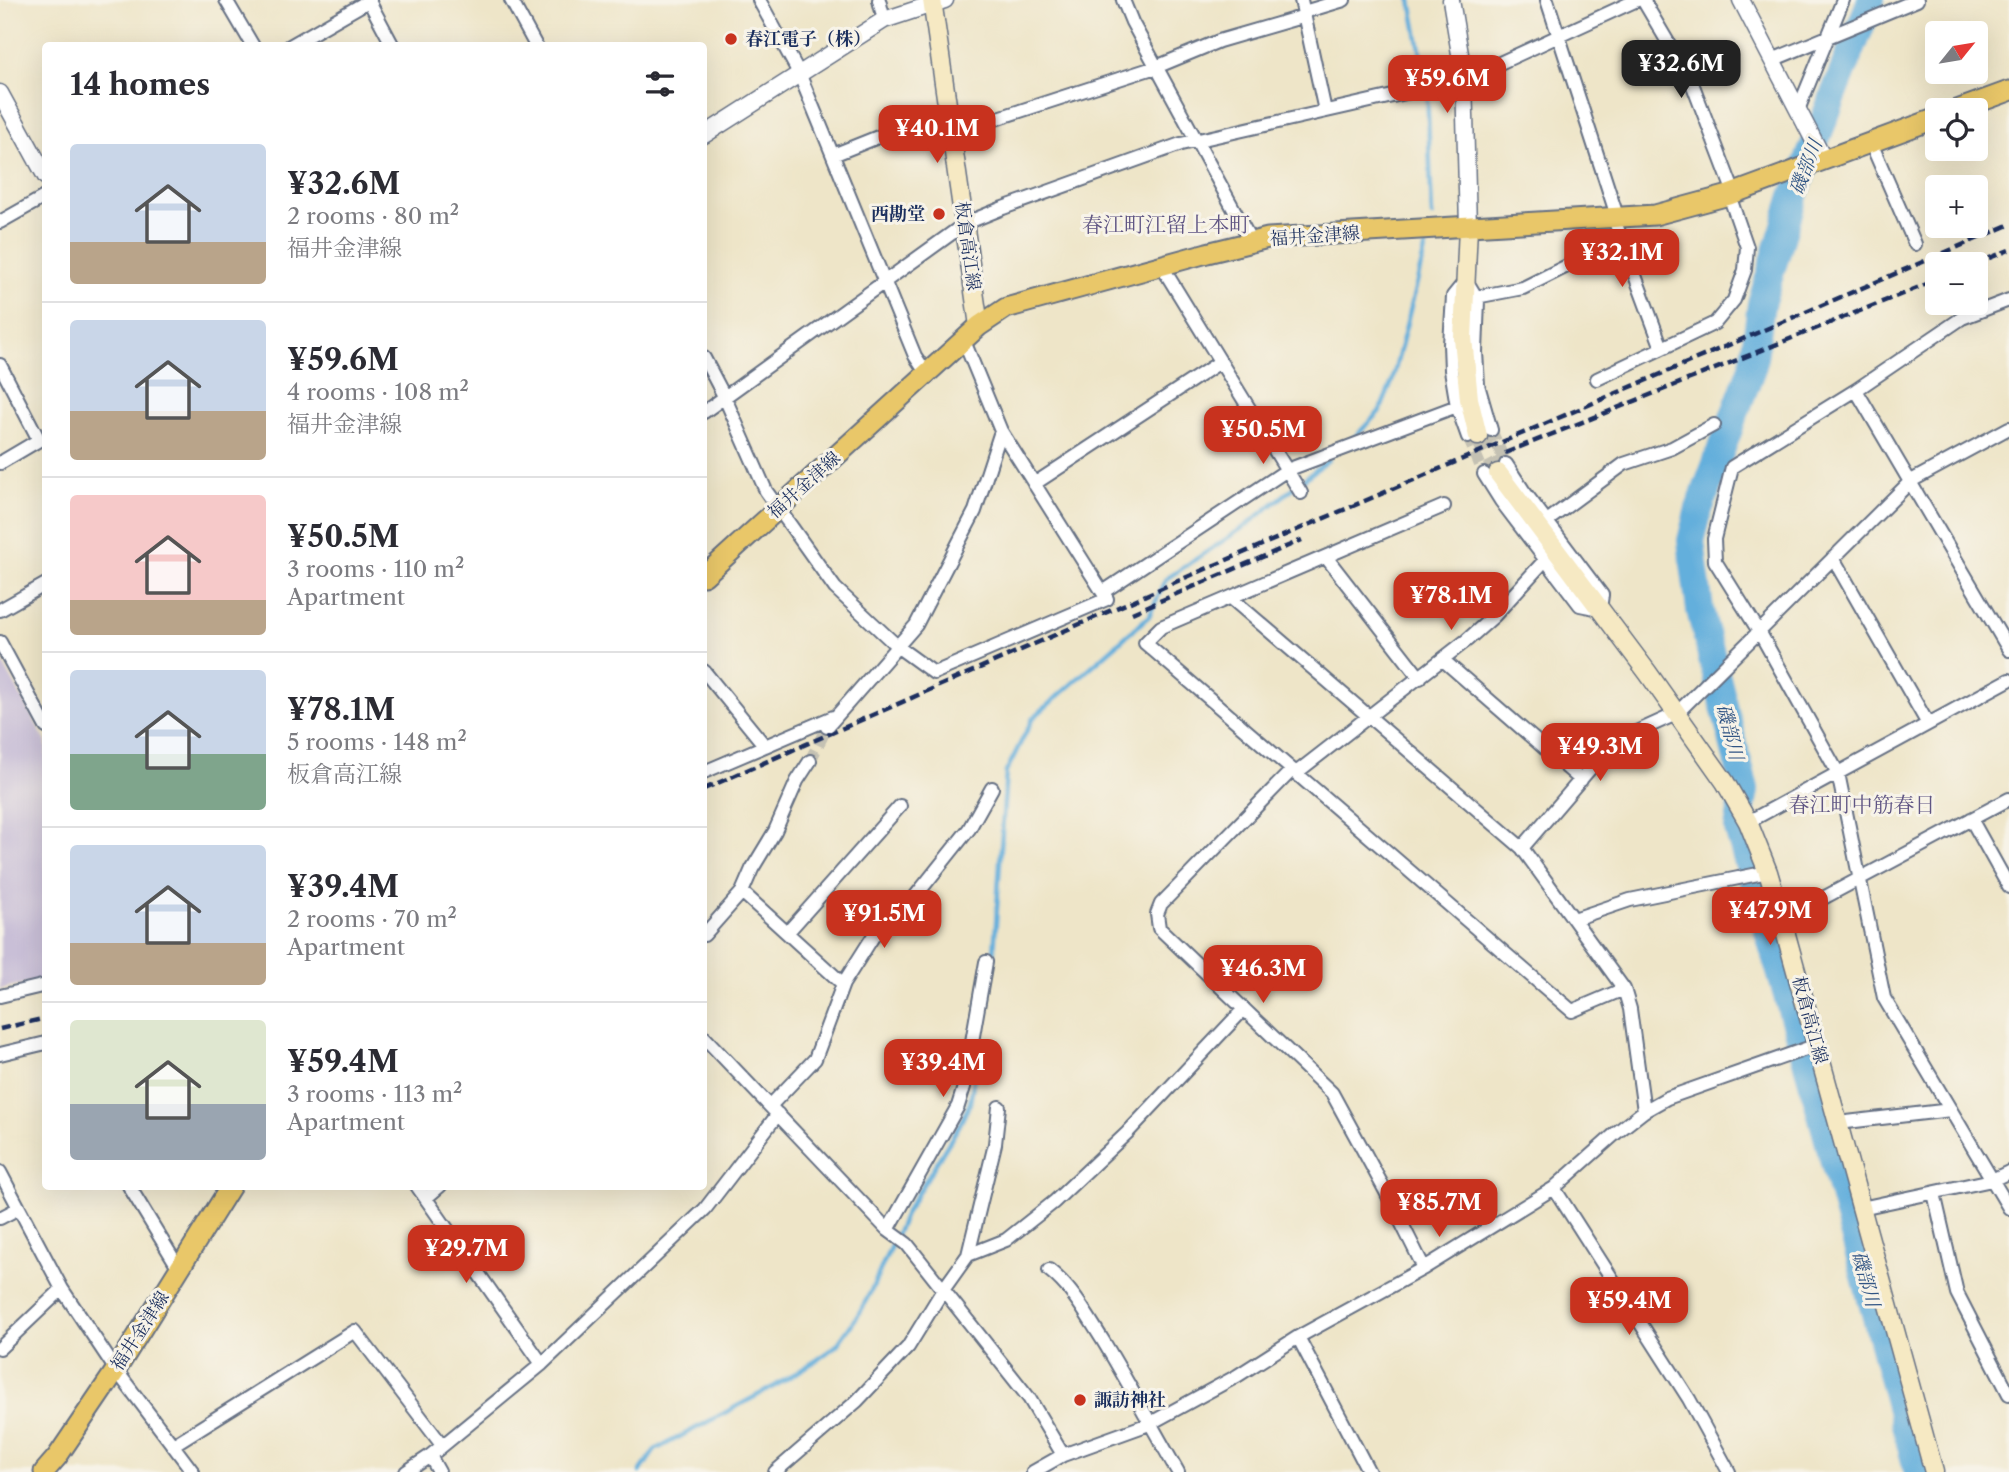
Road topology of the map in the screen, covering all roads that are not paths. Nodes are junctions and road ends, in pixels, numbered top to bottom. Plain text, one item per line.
1 (226, 0) edge
2 (369, 0) edge
3 (511, 0) edge
4 (759, 0) edge
5 (879, 0) edge
6 (1123, 0) edge
7 (1344, 0) edge
8 (1451, 0) edge
9 (1547, 0) edge
10 (1637, 0) edge
11 (1643, 0) edge
12 (1741, 0) edge
13 (1843, 0) edge
14 (1917, 0) edge
15 (936, 1) edge
16 (1303, 9) edge
17 (884, 20) junction
18 (1560, 35) junction
19 (1829, 36) junction
20 (251, 42) edge
21 (297, 42) edge
22 (391, 42) edge
23 (534, 42) edge
24 (1772, 60) junction
25 (1156, 67) junction
26 (799, 74) junction
27 (1464, 78) junction
28 (2009, 91) edge
29 (0, 93) edge
30 (1988, 99) edge
31 (948, 109) junction
32 (1325, 111) junction
33 (1799, 112) junction
34 (1925, 123) edge
35 (707, 133) edge
36 (952, 133) junction
37 (1196, 140) junction
38 (1871, 143) junction
39 (832, 156) junction
40 (1824, 160) junction
41 (42, 170) edge
42 (1731, 194) junction
43 (42, 199) edge
44 (1616, 219) junction
45 (0, 222) edge
46 (966, 223) junction
47 (1468, 227) junction
48 (1620, 239) junction
49 (1251, 241) junction
50 (1915, 244) dead end
51 (1161, 265) junction
52 (1466, 280) junction
53 (884, 281) junction
54 (1476, 297) junction
55 (2009, 300) edge
56 (979, 326) junction
57 (964, 341) junction
58 (1662, 348) junction
59 (1220, 362) junction
60 (707, 364) edge
61 (0, 365) edge
62 (927, 374) junction
63 (1597, 379) dead end
64 (1856, 390) junction
65 (724, 398) junction
66 (1457, 406) junction
67 (707, 410) edge
68 (1714, 425) dead end
69 (2009, 428) edge
70 (1001, 431) junction
71 (1479, 434) junction
72 (0, 463) edge
73 (1287, 470) junction
74 (1496, 470) junction
75 (1911, 481) junction
76 (1034, 484) junction
77 (1301, 493) dead end
78 (1444, 506) dead end
79 (777, 508) junction
80 (1546, 521) junction
81 (1326, 557) junction
82 (1833, 558) junction
83 (1546, 559) junction
84 (707, 573) edge
85 (42, 586) edge
86 (1103, 592) junction
87 (1231, 598) junction
88 (1600, 609) junction
89 (0, 610) edge
90 (1760, 633) junction
91 (0, 642) edge
92 (898, 648) junction
93 (2009, 650) edge
94 (1443, 660) junction
95 (707, 675) edge
96 (1420, 678) junction
97 (2009, 680) edge
98 (1676, 714) junction
99 (836, 716) junction
100 (1370, 718) junction
101 (42, 720) edge
102 (1928, 724) junction
103 (827, 727) tunnel mouth
104 (765, 747) junction
105 (810, 761) tunnel mouth
106 (707, 771) edge
107 (1294, 771) junction
108 (1838, 773) junction
109 (1581, 780) junction
110 (992, 788) dead end
111 (2009, 799) edge
112 (900, 806) dead end
113 (1971, 820) junction
114 (1748, 822) junction
115 (1522, 848) junction
116 (1768, 872) junction
117 (1860, 879) junction
118 (2009, 887) edge
119 (742, 892) junction
120 (1574, 919) junction
121 (1782, 920) junction
122 (707, 932) edge
123 (788, 933) junction
124 (986, 962) dead end
125 (843, 984) junction
126 (42, 986) edge
127 (1624, 989) junction
128 (0, 996) edge
129 (1243, 1010) junction
130 (707, 1040) edge
131 (42, 1044) edge
132 (1817, 1045) junction
133 (0, 1054) edge
134 (999, 1107) dead end
135 (774, 1110) junction
136 (1951, 1110) junction
137 (1644, 1111) junction
138 (1838, 1123) junction
139 (0, 1172) edge
140 (2009, 1172) edge
141 (1993, 1180) junction
142 (1554, 1188) junction
143 (131, 1190) edge
144 (229, 1190) edge
145 (420, 1190) edge
146 (435, 1190) edge
147 (1934, 1192) junction
148 (426, 1198) junction
149 (19, 1208) junction
150 (1861, 1208) junction
151 (2009, 1208) edge
152 (0, 1218) edge
153 (888, 1230) junction
154 (968, 1255) junction
155 (1424, 1268) junction
156 (180, 1269) junction
157 (1049, 1270) dead end
158 (62, 1289) junction
159 (943, 1290) junction
160 (1298, 1337) junction
161 (0, 1348) edge
162 (542, 1364) junction
163 (116, 1370) junction
164 (2009, 1394) edge
165 (1149, 1424) junction
166 (173, 1445) junction
167 (442, 1446) junction
168 (1063, 1455) junction
169 (430, 1456) junction
170 (44, 1472) edge
171 (193, 1472) edge
172 (406, 1472) edge
173 (439, 1472) edge
174 (775, 1472) edge
175 (1033, 1472) edge
176 (1178, 1472) edge
177 (1369, 1472) edge
178 (1729, 1472) edge
179 (1934, 1472) edge

1 - 20 street
2 - 21 street
2 - 22 street
3 - 23 street
4 - 26 street
5 - 17 street
6 - 25 street
7 - 16 street
8 - 27 street
9 - 18 street
10 - 18 street
11 - 42 street
12 - 24 street
13 - 19 street
14 - 19 street
15 - 17 street
15 - 31 main road, 板倉高江線
16 - 25 street
16 - 32 street
17 - 26 street
18 - 27 street
18 - 44 street
19 - 24 street
19 - 33 street
24 - 33 street
25 - 36 street
25 - 37 street
26 - 35 street
26 - 39 street
27 - 32 street
27 - 47 street
28 - 30 main road
29 - 41 street
31 - 36 main road, 板倉高江線
31 - 39 street
32 - 37 street
33 - 40 street
34 - 38 main road, 福井金津線
36 - 46 main road, 板倉高江線
37 - 46 street
37 - 49 street
38 - 40 main road, 福井金津線
38 - 50 street
39 - 53 street
40 - 42 main road, 福井金津線
42 - 44 main road, 福井金津線
42 - 58 street
43 - 45 street
44 - 47 main road, 福井金津線
44 - 48 street
46 - 53 street
46 - 56 main road, 板倉高江線
47 - 49 main road, 福井金津線
47 - 52 main road
48 - 54 street
48 - 58 street
49 - 51 main road, 福井金津線
51 - 56 main road, 福井金津線
51 - 59 street
52 - 54 street
52 - 66 street
52 - 71 main road
53 - 62 street
53 - 65 street
54 - 71 street
55 - 64 street
56 - 57 main road, 福井金津線
57 - 62 main road, 福井金津線
57 - 70 street
58 - 63 street
59 - 73 street
59 - 76 street
60 - 65 street
61 - 72 street
62 - 79 main road, 福井金津線
64 - 75 street
64 - 90 street
65 - 67 street
65 - 79 street
66 - 71 street
66 - 73 street
68 - 80 street
69 - 75 street
70 - 76 street
70 - 92 street
73 - 77 street
73 - 86 street
74 - 80 street
74 - 83 street
74 - 88 main road, 板倉高江線
75 - 82 street
75 - 93 street
76 - 86 street
78 - 81 street
79 - 84 main road, 福井金津線
79 - 92 street
80 - 88 street
81 - 87 street
81 - 96 street
82 - 90 street
82 - 102 street
83 - 88 street
83 - 94 street
85 - 89 street
86 - 92 street
87 - 100 street
87 - 107 street
88 - 98 main road, 板倉高江線
90 - 98 street
90 - 108 street
91 - 101 street
92 - 99 street
94 - 96 street
94 - 109 street
95 - 104 street
96 - 100 street
97 - 102 street
98 - 109 street
98 - 114 main road, 板倉高江線
99 - 103 street
99 - 104 street
100 - 107 street
100 - 115 street
102 - 108 street
104 - 106 street
105 - 119 street
107 - 127 street
107 - 129 street
108 - 114 street
108 - 117 street
109 - 115 street
110 - 125 street
111 - 113 street
112 - 123 street
113 - 117 street
113 - 118 street
114 - 116 main road, 板倉高江線
115 - 120 street
116 - 120 street
116 - 121 main road, 板倉高江線
117 - 121 street
117 - 136 street
119 - 122 street
119 - 123 street
120 - 127 street
121 - 132 main road, 板倉高江線
123 - 125 street
124 - 153 street
125 - 135 street
126 - 128 street
127 - 137 street
129 - 154 street
129 - 155 street
130 - 135 street
131 - 133 street
132 - 137 street
132 - 138 main road, 板倉高江線
134 - 154 street
135 - 153 street
135 - 162 street
136 - 138 street
136 - 141 street
137 - 142 street
138 - 150 main road, 板倉高江線
139 - 149 street
140 - 141 street
141 - 147 street
141 - 151 street
142 - 155 street
142 - 178 street
143 - 156 street
144 - 156 main road, 福井金津線
145 - 148 street
146 - 148 street
147 - 150 street
147 - 164 street
148 - 162 street
149 - 152 street
149 - 158 street
150 - 179 main road, 板倉高江線
153 - 159 street
154 - 159 street
155 - 160 street
156 - 163 main road, 福井金津線
157 - 165 street
158 - 161 street
158 - 163 street
159 - 168 street
159 - 174 street
160 - 165 street
160 - 177 street
162 - 167 street
163 - 166 street
163 - 170 main road, 福井金津線
165 - 168 street
165 - 176 street
166 - 167 street
166 - 171 street
167 - 169 street
168 - 175 street
169 - 172 street
169 - 173 street

